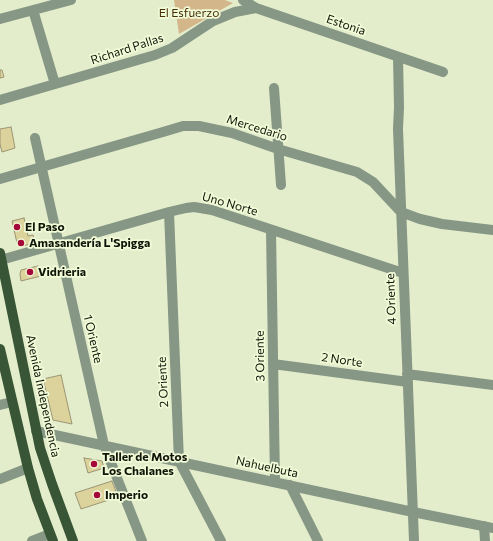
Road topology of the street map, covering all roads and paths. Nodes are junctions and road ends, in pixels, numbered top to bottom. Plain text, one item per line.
1 (71, 0) edge
2 (243, 0) edge
3 (256, 8) junction
4 (33, 10) junction
5 (0, 19) edge
6 (398, 57) junction
7 (442, 72) dead end
8 (55, 84) junction
9 (274, 88) dead end
10 (0, 100) edge
11 (35, 138) dead end
12 (278, 149) junction
13 (42, 167) junction
14 (0, 179) edge
15 (281, 185) dead end
16 (169, 212) junction
17 (401, 212) junction
18 (271, 230) junction
19 (493, 230) edge
20 (59, 243) junction
21 (1, 256) edge
22 (404, 273) junction
23 (0, 349) edge
24 (273, 364) junction
25 (407, 378) junction
26 (493, 385) edge
27 (12, 402) junction
28 (0, 405) edge
29 (36, 431) junction
30 (104, 445) junction
31 (180, 461) junction
32 (28, 468) junction
33 (0, 479) edge
34 (275, 482) junction
35 (290, 485) junction
36 (413, 512) junction
37 (489, 527) edge
38 (52, 537) edge
39 (32, 541) edge
40 (73, 541) edge
41 (142, 541) edge
42 (221, 541) edge
43 (318, 541) edge
44 (414, 541) edge
45 (485, 541) edge

1 - 4 street
2 - 3 street, Estonia
3 - 6 street, Estonia
3 - 8 street, Richard Pallas
4 - 5 street
4 - 8 street
6 - 7 street, Estonia
6 - 17 street, 4 Oriente
8 - 10 street, Richard Pallas
9 - 12 street
11 - 13 street, 1 Oriente
12 - 13 street, Mercedario
12 - 15 street
12 - 17 street, Mercedario
13 - 14 street, Mercedario
13 - 20 street, 1 Oriente
16 - 18 street, Uno Norte
16 - 20 street, Uno Norte
16 - 31 street, 2 Oriente
17 - 19 street, Mercedario
17 - 22 street, 4 Oriente
18 - 22 street, Uno Norte
18 - 24 street, 3 Oriente
20 - 21 street, Uno Norte
20 - 30 street, 1 Oriente
21 - 29 main road, Avenida Independencia
22 - 25 street, 4 Oriente
23 - 27 main road
24 - 25 street, 2 Norte
24 - 34 street, 3 Oriente
25 - 26 street, 2 Norte
25 - 36 street, 4 Oriente
27 - 28 street
27 - 32 main road
29 - 30 street, Nahuelbuta
29 - 40 main road, Avenida Independencia
30 - 31 street, Nahuelbuta
30 - 41 street, 1 Oriente
31 - 34 street, Nahuelbuta
31 - 42 street, 2 Oriente
32 - 33 street
32 - 38 main road
34 - 35 street, Nahuelbuta
35 - 36 street, Nahuelbuta
35 - 43 street
36 - 37 street, Nahuelbuta
36 - 44 street, 4 Oriente
37 - 45 street
38 - 39 street

